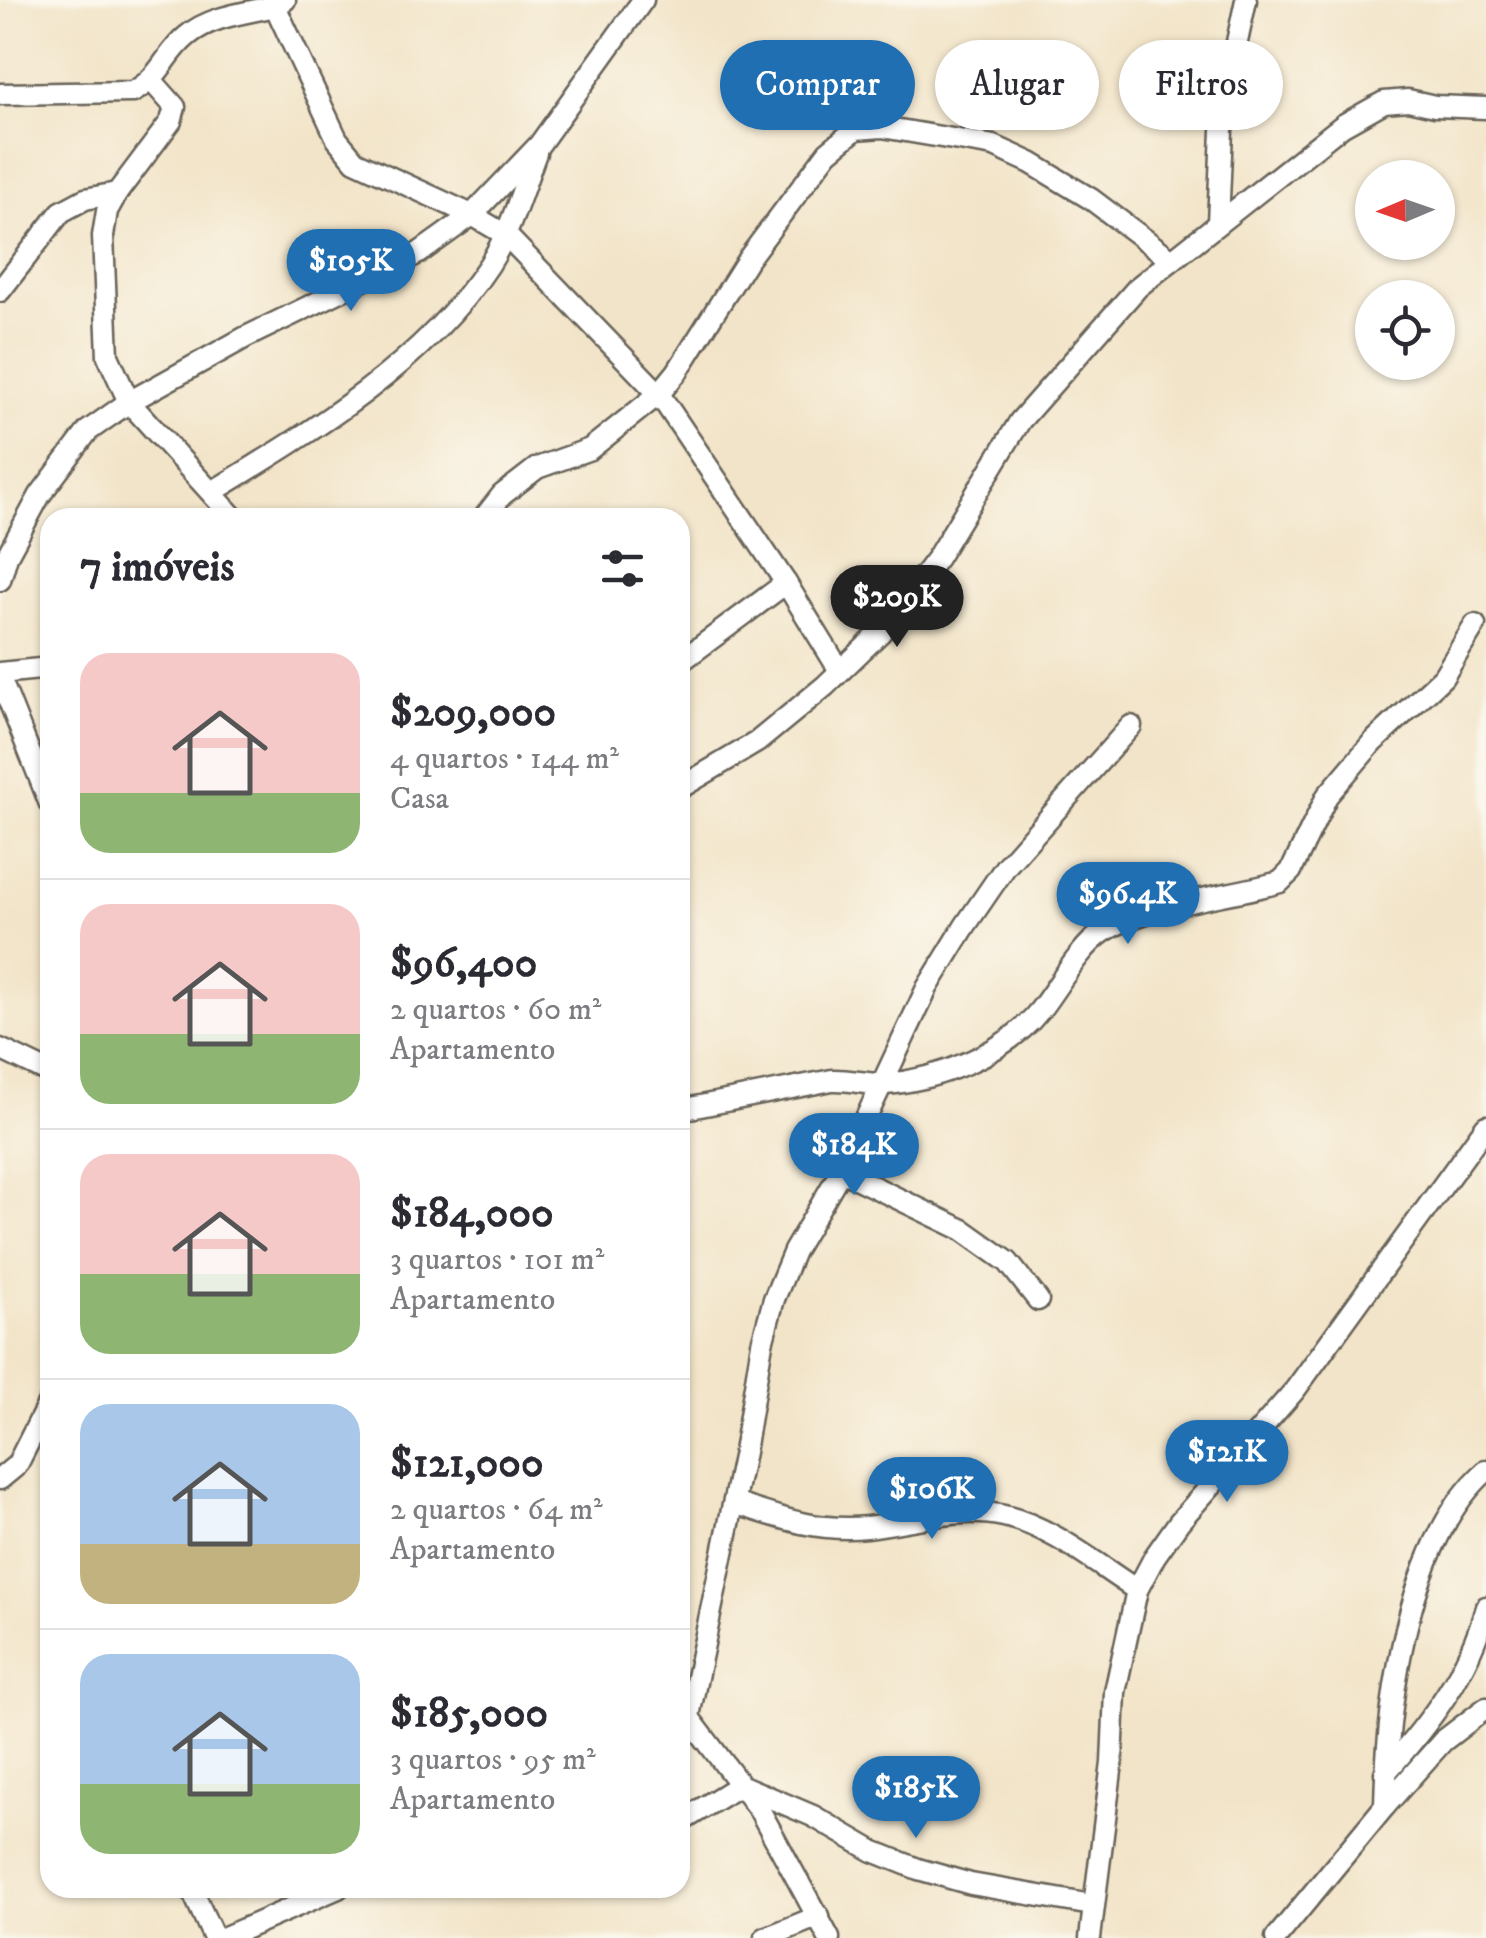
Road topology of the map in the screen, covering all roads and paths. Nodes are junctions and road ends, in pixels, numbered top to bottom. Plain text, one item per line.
1 (643, 0) edge
2 (1246, 0) edge
3 (280, 3) edge
4 (152, 81) junction
5 (0, 94) edge
6 (1486, 108) edge
7 (539, 145) junction
8 (117, 193) junction
9 (472, 214) junction
10 (1218, 224) junction
11 (506, 235) junction
12 (1172, 260) junction
13 (0, 291) edge
14 (659, 394) junction
15 (129, 402) junction
16 (212, 492) junction
17 (226, 508) edge
18 (492, 508) edge
19 (0, 580) edge
20 (786, 583) junction
21 (1474, 625) dead end
22 (690, 655) edge
23 (40, 669) edge
24 (840, 671) junction
25 (0, 675) edge
26 (1130, 726) dead end
27 (40, 778) edge
28 (690, 782) edge
29 (0, 1049) edge
30 (40, 1069) edge
31 (880, 1085) junction
32 (690, 1108) edge
33 (1486, 1126) edge
34 (840, 1171) junction
35 (1038, 1300) dead end
36 (40, 1420) edge
37 (1486, 1471) edge
38 (0, 1479) edge
39 (734, 1503) junction
40 (1137, 1590) junction
41 (1486, 1607) edge
42 (690, 1685) edge
43 (1486, 1708) edge
44 (690, 1718) edge
45 (1386, 1774) junction
46 (740, 1784) junction
47 (1384, 1806) junction
48 (690, 1816) edge
49 (196, 1898) edge
50 (315, 1898) edge
51 (1092, 1905) junction
52 (819, 1916) junction
53 (214, 1938) edge
54 (223, 1938) edge
55 (766, 1938) edge
56 (829, 1938) edge
57 (1090, 1938) edge
58 (1276, 1938) edge

1 - 7 street
2 - 10 street
3 - 4 street
3 - 9 street
4 - 5 street
4 - 8 street
6 - 10 street
7 - 9 street
7 - 11 street
8 - 13 street
8 - 15 street
9 - 11 street
9 - 15 street
10 - 12 street
11 - 14 street
11 - 16 street
12 - 14 street
12 - 24 street
14 - 18 street
14 - 20 street
15 - 16 street
15 - 19 street
16 - 17 street
20 - 22 street
20 - 24 street
21 - 31 street
23 - 25 street
24 - 28 street
25 - 27 street
26 - 31 street
29 - 30 street
31 - 32 street
31 - 34 street
33 - 40 street
34 - 35 street
34 - 39 street
36 - 38 street
37 - 45 street
39 - 40 street
39 - 42 street
40 - 51 street
41 - 45 street
43 - 47 street
44 - 46 street
45 - 47 street
46 - 48 street
46 - 51 street
46 - 52 street
47 - 58 street
49 - 53 street
50 - 54 street
51 - 57 street
52 - 55 street
52 - 56 street

